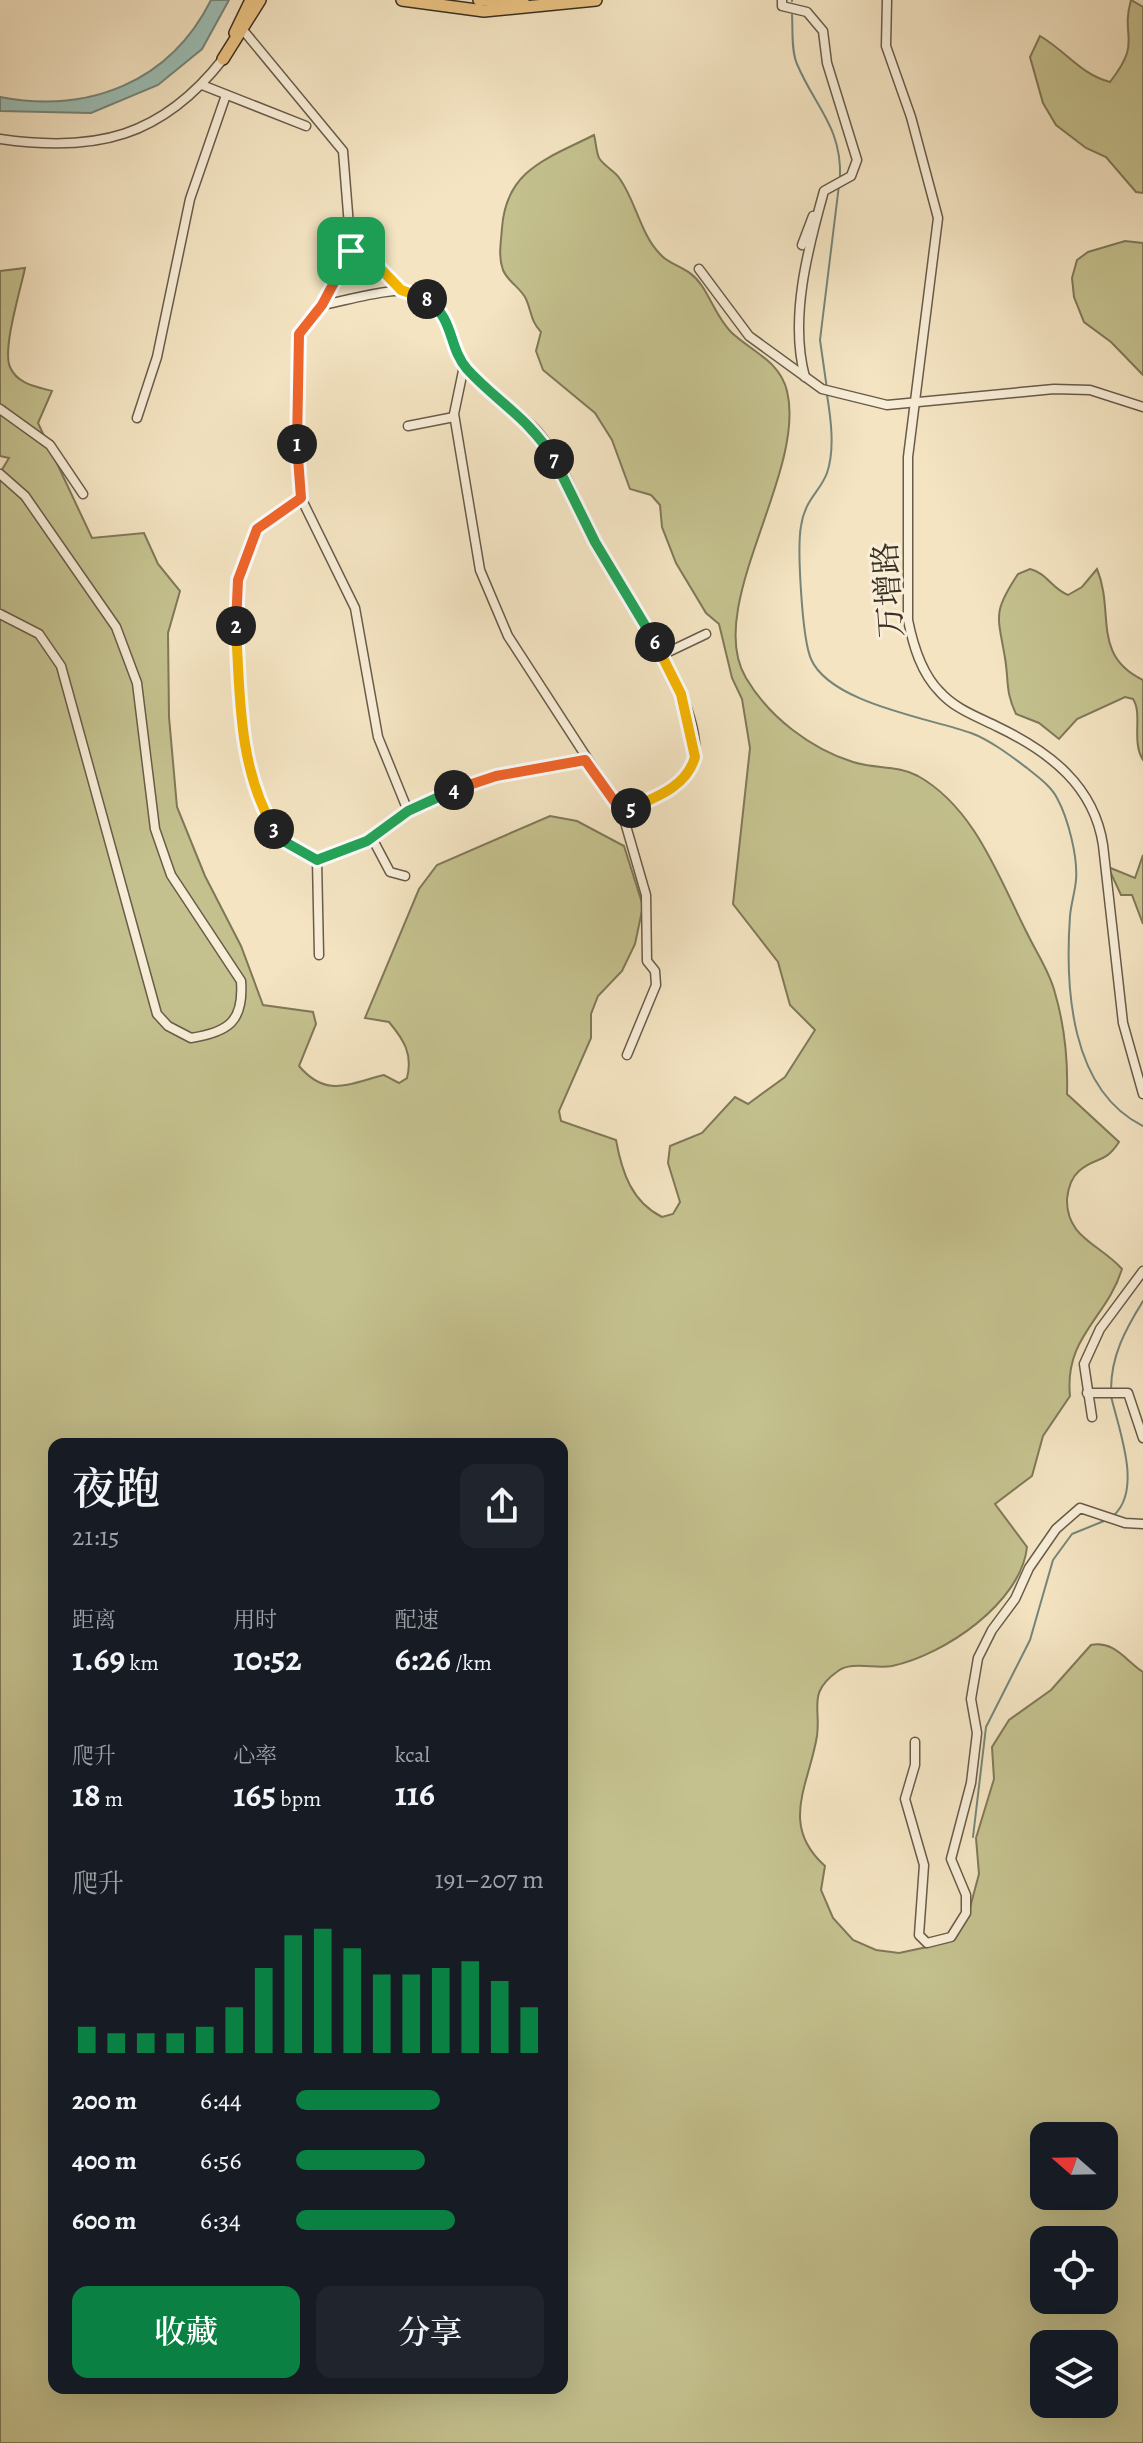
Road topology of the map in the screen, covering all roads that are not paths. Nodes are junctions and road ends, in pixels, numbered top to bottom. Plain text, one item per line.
1 (251, 0) edge
2 (260, 0) edge
3 (402, 0) edge
4 (479, 0) edge
5 (523, 0) edge
6 (596, 0) edge
7 (782, 0) edge
8 (887, 0) edge
9 (243, 30) junction
10 (223, 59) junction
11 (202, 85) junction
12 (226, 95) junction
13 (306, 126) dead end
14 (0, 139) edge
15 (821, 201) junction
16 (802, 245) dead end
17 (351, 251) junction
18 (699, 269) dead end
19 (401, 290) junction
20 (322, 305) junction
21 (464, 366) junction
22 (810, 380) junction
23 (914, 402) junction
24 (1143, 407) edge
25 (0, 409) edge
26 (454, 417) junction
27 (137, 418) dead end
28 (408, 426) dead end
29 (0, 474) edge
30 (83, 494) dead end
31 (301, 498) junction
32 (0, 614) edge
33 (706, 634) dead end
34 (662, 655) junction
35 (585, 760) junction
36 (408, 811) junction
37 (622, 812) junction
38 (372, 838) junction
39 (317, 860) junction
40 (405, 876) dead end
41 (319, 955) dead end
42 (627, 1055) dead end
43 (1143, 1094) edge
44 (1143, 1271) edge
45 (1087, 1393) junction
46 (1092, 1417) dead end
47 (1143, 1438) edge
48 (1143, 1524) edge
49 (915, 1742) dead end

1 - 10 main road
2 - 9 main road
3 - 6 main road
4 - 5 main road
7 - 15 street
8 - 23 street, 万增路
9 - 10 main road
9 - 17 street
10 - 11 street
11 - 12 street
11 - 14 street
12 - 13 street
12 - 27 street
15 - 16 street
15 - 22 street
17 - 19 street
17 - 20 street
18 - 22 street
19 - 20 street
19 - 21 street
20 - 31 street
21 - 26 street
21 - 34 street
22 - 23 street
23 - 24 street
23 - 43 street, 万增路
25 - 30 street
26 - 28 street
26 - 35 street
29 - 32 street
31 - 36 street
31 - 39 street
33 - 34 street
34 - 37 street
35 - 36 street
35 - 37 street
36 - 38 street
37 - 42 street
38 - 39 street
38 - 40 street
39 - 41 street
44 - 45 street
45 - 46 street
45 - 47 street
48 - 49 street

